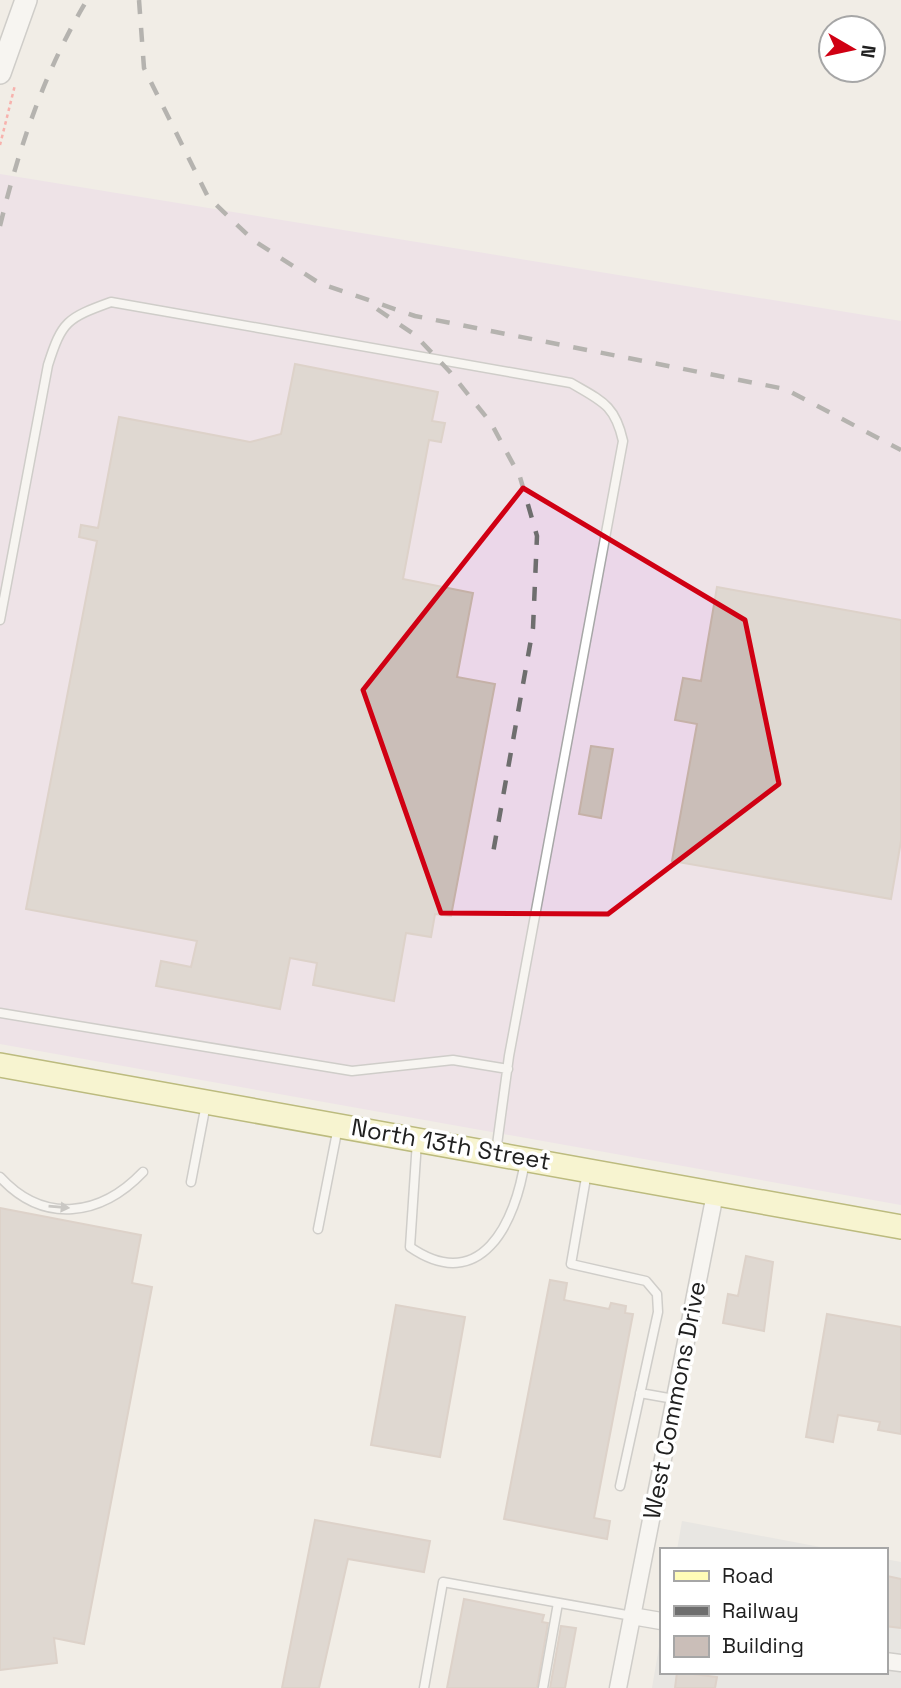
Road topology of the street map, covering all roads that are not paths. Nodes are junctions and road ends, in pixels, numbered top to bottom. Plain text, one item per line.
1 (22, 1) edge
2 (0, 73) edge
3 (0, 620) edge
4 (0, 1013) edge
5 (0, 1065) edge
6 (508, 1069) junction
7 (207, 1101) junction
8 (339, 1124) junction
9 (418, 1138) junction
10 (496, 1152) junction
11 (525, 1158) junction
12 (587, 1170) junction
13 (143, 1172) dead end
14 (0, 1177) edge
15 (191, 1182) dead end
16 (715, 1194) junction
17 (901, 1227) edge
18 (318, 1229) dead end
19 (640, 1393) junction
20 (674, 1399) junction
21 (620, 1486) dead end
22 (558, 1603) junction
23 (632, 1616) junction
24 (660, 1621) edge
25 (424, 1688) edge
26 (542, 1688) edge
27 (618, 1688) edge

1 - 2 street
3 - 6 lane
4 - 6 lane
5 - 7 main road, North 13th Street
6 - 10 lane
7 - 8 main road, North 13th Street
7 - 15 lane
8 - 9 main road, North 13th Street
8 - 18 lane
9 - 10 main road, North 13th Street
9 - 11 lane
10 - 11 main road, North 13th Street
11 - 12 main road, North 13th Street
12 - 16 main road, North 13th Street
12 - 19 lane
14 -> 13 lane
16 - 17 main road, North 13th Street
16 - 20 street, West Commons Drive
19 - 20 lane
19 - 21 lane
20 - 23 street, West Commons Drive
22 - 23 lane
22 - 25 lane
22 - 26 lane
23 - 24 street
23 - 27 street, West Commons Drive

